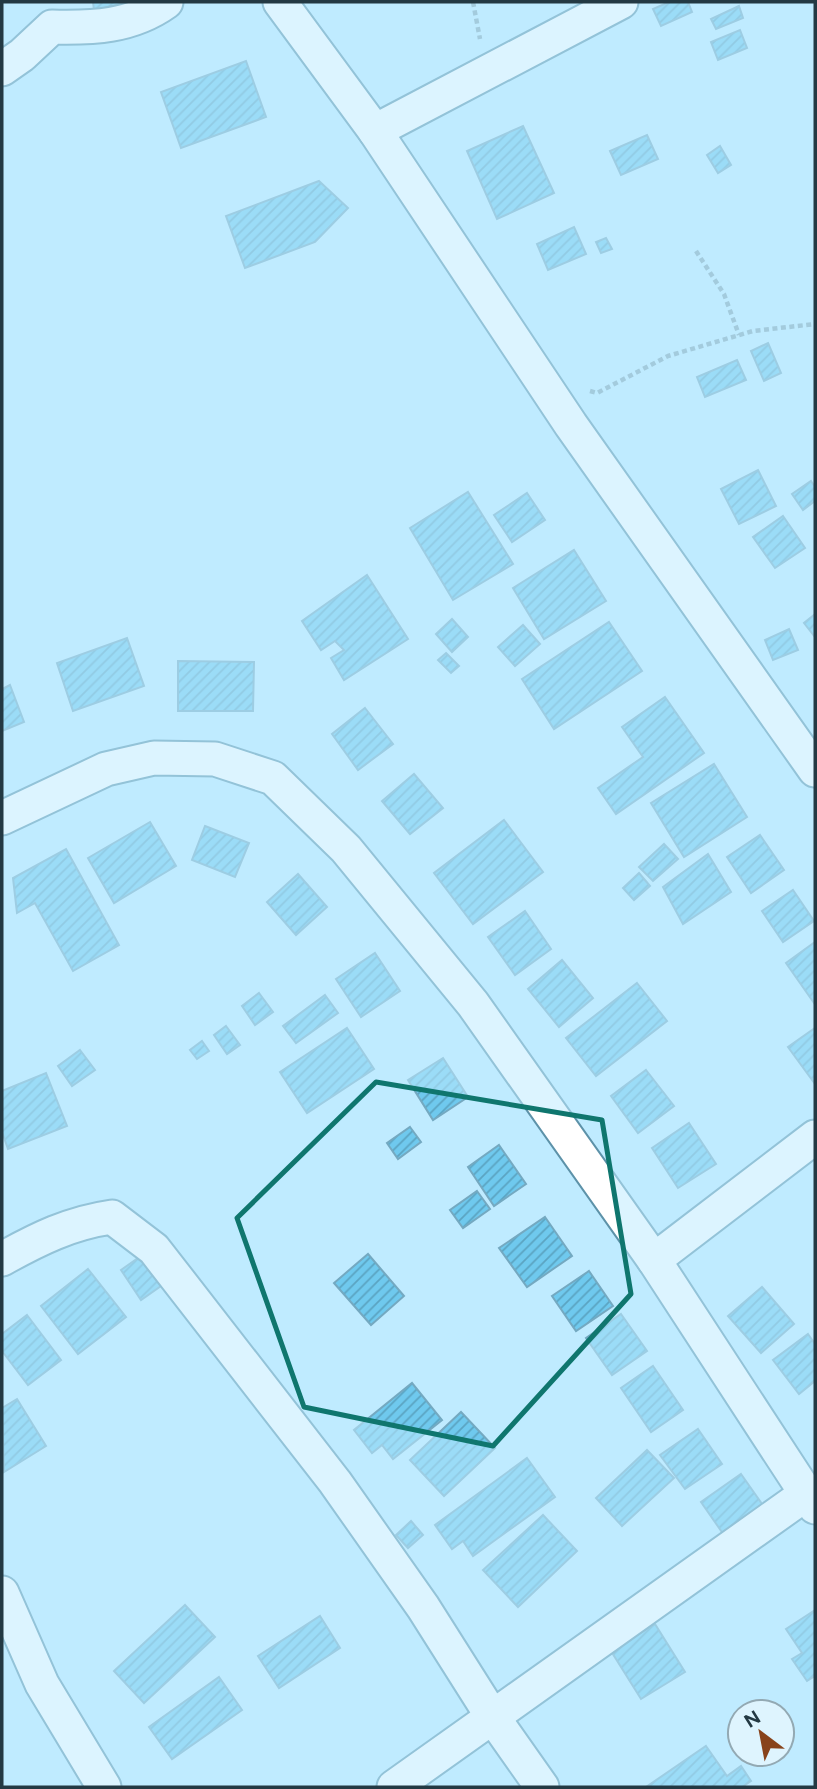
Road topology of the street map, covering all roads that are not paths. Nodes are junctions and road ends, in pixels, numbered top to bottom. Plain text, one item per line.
1 (166, 2) edge
2 (280, 2) edge
3 (621, 2) edge
4 (2, 69) edge
5 (375, 131) junction
6 (815, 770) edge
7 (2, 818) edge
8 (815, 1137) edge
9 (2, 1259) edge
10 (654, 1260) junction
11 (811, 1500) edge
12 (2, 1593) edge
13 (492, 1716) junction
14 (104, 1787) edge
15 (394, 1787) edge
16 (542, 1787) edge

1 - 4 street
2 - 5 street
3 - 5 street
5 - 6 street
7 - 10 street
8 - 10 street
9 - 13 street
10 - 11 street
11 - 13 street
12 - 14 street
13 - 15 street
13 - 16 street

